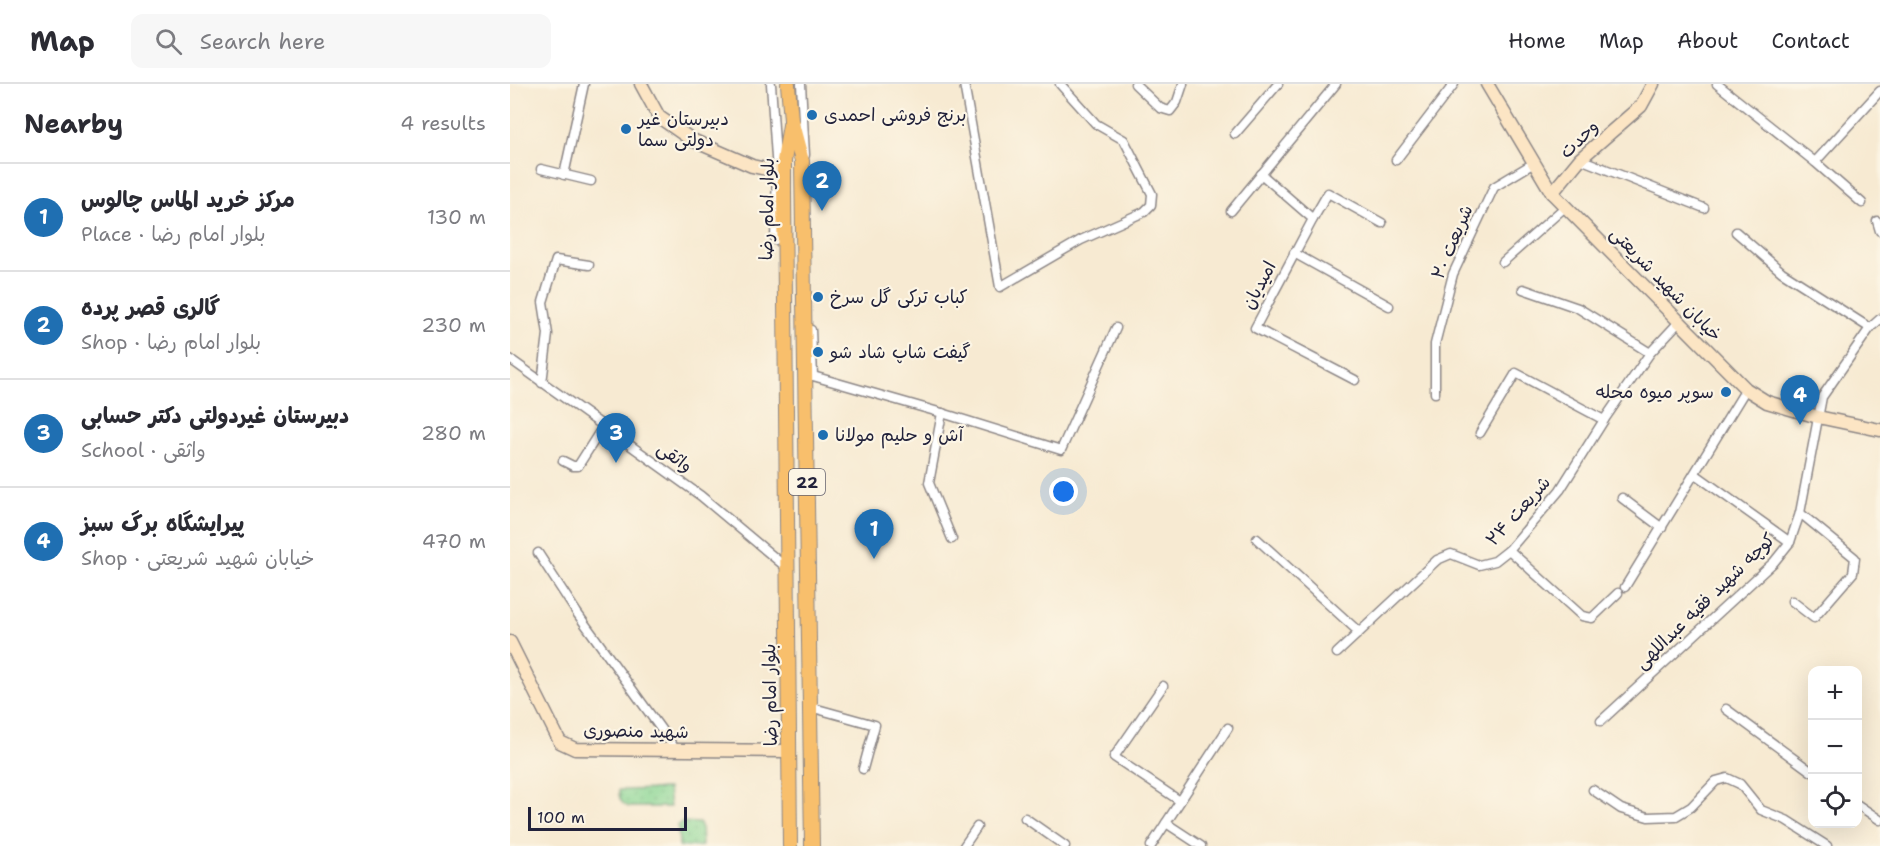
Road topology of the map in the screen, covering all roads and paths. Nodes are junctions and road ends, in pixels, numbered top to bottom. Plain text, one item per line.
1 (584, 84) edge
2 (641, 84) edge
3 (771, 84) edge
4 (788, 84) edge
5 (801, 84) edge
6 (964, 84) edge
7 (1060, 84) edge
8 (1135, 84) edge
9 (1183, 84) edge
10 (1278, 84) edge
11 (1334, 84) edge
12 (1454, 84) edge
13 (1487, 84) edge
14 (1653, 84) edge
15 (1717, 84) edge
16 (1880, 91) edge
17 (791, 120) junction
18 (1235, 134) dead end
19 (1580, 159) junction
20 (1396, 160) dead end
21 (1815, 162) junction
22 (1534, 163) junction
23 (541, 170) dead end
24 (780, 173) junction
25 (1261, 174) junction
26 (564, 175) junction
27 (591, 181) dead end
28 (1552, 193) junction
29 (1862, 203) dead end
30 (1565, 207) junction
31 (1704, 208) dead end
32 (1231, 211) dead end
33 (1313, 219) junction
34 (1877, 221) dead end
35 (1383, 222) dead end
36 (1880, 231) edge
37 (1736, 232) dead end
38 (775, 240) dead end
39 (1294, 253) junction
40 (1503, 262) dead end
41 (589, 265) dead end
42 (1523, 289) dead end
43 (1389, 306) dead end
44 (1880, 319) edge
45 (1679, 322) junction
46 (1116, 328) dead end
47 (1870, 328) junction
48 (1650, 353) junction
49 (510, 359) edge
50 (809, 375) junction
51 (1355, 380) dead end
52 (542, 383) junction
53 (1746, 389) junction
54 (1436, 393) dead end
55 (942, 413) junction
56 (1818, 417) junction
57 (1604, 420) junction
58 (604, 425) junction
59 (1880, 430) edge
60 (1480, 433) dead end
61 (563, 461) dead end
62 (1695, 474) junction
63 (1622, 498) dead end
64 (1800, 513) junction
65 (1662, 528) junction
66 (951, 539) dead end
67 (1257, 539) dead end
68 (1790, 542) junction
69 (1509, 550) junction
70 (538, 553) dead end
71 (787, 568) junction
72 (1791, 601) dead end
73 (1359, 632) junction
74 (510, 642) edge
75 (1337, 652) dead end
76 (1162, 686) dead end
77 (810, 707) junction
78 (1726, 709) dead end
79 (1601, 721) dead end
80 (1228, 728) dead end
81 (676, 750) junction
82 (789, 751) junction
83 (863, 769) dead end
84 (1808, 769) edge
85 (1593, 790) dead end
86 (1180, 801) junction
87 (1862, 808) edge
88 (1025, 818) dead end
89 (1880, 820) edge
90 (1166, 823) junction
91 (977, 827) dead end
92 (790, 846) edge
93 (812, 846) edge
94 (964, 846) edge
95 (1065, 846) edge
96 (1151, 846) edge
97 (1201, 846) edge
98 (1827, 846) edge

1 - 26 street
2 - 24 street
3 - 24 street
4 - 17 main road
5 - 50 street
6 - 7 street
8 - 9 street
10 - 18 street
11 - 25 street
12 - 20 street
13 - 22 street, خیابان شهید شریعتی
14 - 19 street, وحدت
15 - 21 street
16 - 21 street
17 - 24 main road, بلوار امام رضا
17 - 50 main road, بلوار امام رضا / 22
19 - 28 street, وحدت
19 - 31 street
21 - 29 street
22 - 28 street, خیابان شهید شریعتی
22 - 54 street, شریعت ۲۰
23 - 26 street
24 - 38 street
24 - 71 main road, بلوار امام رضا
25 - 32 street
25 - 33 street
26 - 27 street
28 - 30 street, خیابان شهید شریعتی
30 - 40 street
30 - 45 street, خیابان شهید شریعتی
33 - 35 street, امیدیان
33 - 39 street, امیدیان
34 - 36 street
37 - 47 street
39 - 43 street
39 - 51 street, امیدیان
41 - 52 street
42 - 48 street
44 - 47 street, کوچه شهید فقیه عبداللهی
45 - 48 street, شریعت ۲۴
45 - 53 street, خیابان شهید شریعتی
46 - 55 street
47 - 56 street, کوچه شهید فقیه عبداللهی
48 - 57 street, شریعت ۲۴
49 - 52 street, واثقی
50 - 55 street
50 - 77 main road, بلوار امام رضا / 22
52 - 58 street, واثقی
53 - 56 street, خیابان شهید شریعتی
53 - 62 street
55 - 66 street
56 - 59 street, خیابان شهید شریعتی
56 - 64 street, کوچه شهید فقیه عبداللهی
57 - 60 street
57 - 69 street, شریعت ۲۴
58 - 61 street
58 - 71 street, واثقی
62 - 65 street
62 - 68 street
63 - 65 street
64 - 68 street, کوچه شهید فقیه عبداللهی
64 - 72 street
65 - 69 street
67 - 73 street
68 - 79 street, کوچه شهید فقیه عبداللهی
69 - 73 street, شریعت ۲۴
70 - 81 street
71 - 82 main road, بلوار امام رضا
73 - 75 street, شریعت ۲۴
74 - 81 street, شهید منصوری
76 - 86 street
77 - 83 street
77 - 93 main road, بلوار امام رضا / 22
78 - 84 street
80 - 86 street
81 - 82 street, شهید منصوری
82 - 92 main road, بلوار امام رضا
85 - 98 street
86 - 90 street
87 - 89 street
88 - 95 street
90 - 96 street
90 - 97 street
91 - 94 street

